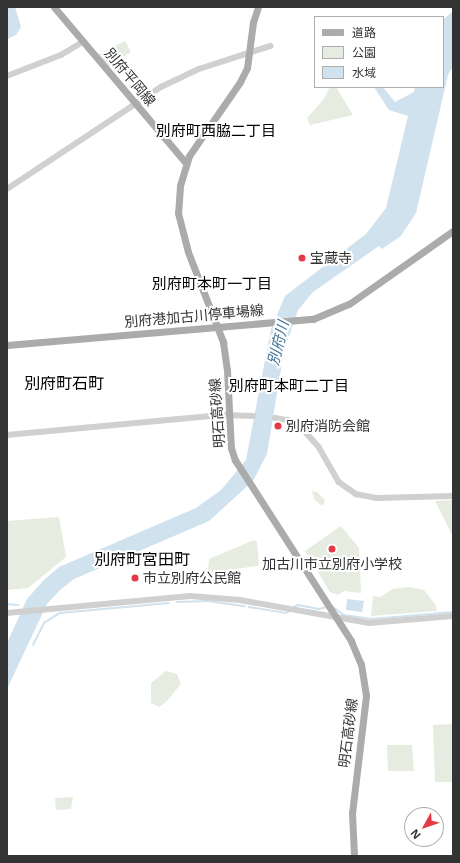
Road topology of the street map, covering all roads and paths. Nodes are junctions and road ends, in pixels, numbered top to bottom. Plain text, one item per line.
1 (54, 7) edge
2 (258, 7) edge
3 (83, 42) junction
4 (270, 46) dead end
5 (249, 51) junction
6 (7, 76) edge
7 (134, 103) junction
8 (186, 163) junction
9 (7, 190) edge
10 (453, 231) edge
11 (218, 327) junction
12 (7, 345) edge
13 (230, 415) junction
14 (253, 416) dead end
15 (275, 418) dead end
16 (7, 435) edge
17 (453, 496) edge
18 (7, 613) edge
19 (453, 616) edge
20 (336, 618) junction
21 (354, 856) edge

1 - 3 main road, 別府平岡線
2 - 5 main road, 明石高砂線
3 - 6 street
3 - 7 main road, 別府平岡線
4 - 5 street
5 - 7 street
5 - 8 main road, 明石高砂線
7 - 8 main road, 別府平岡線
7 - 9 street
8 - 11 main road, 明石高砂線
10 - 11 main road, 別府港加古川停車場線
11 - 12 main road, 別府港加古川停車場線
11 - 13 main road, 明石高砂線
13 - 14 street
13 - 16 street
13 - 20 main road, 明石高砂線
15 - 17 street
18 - 20 street
19 - 20 street
20 - 21 main road, 明石高砂線

